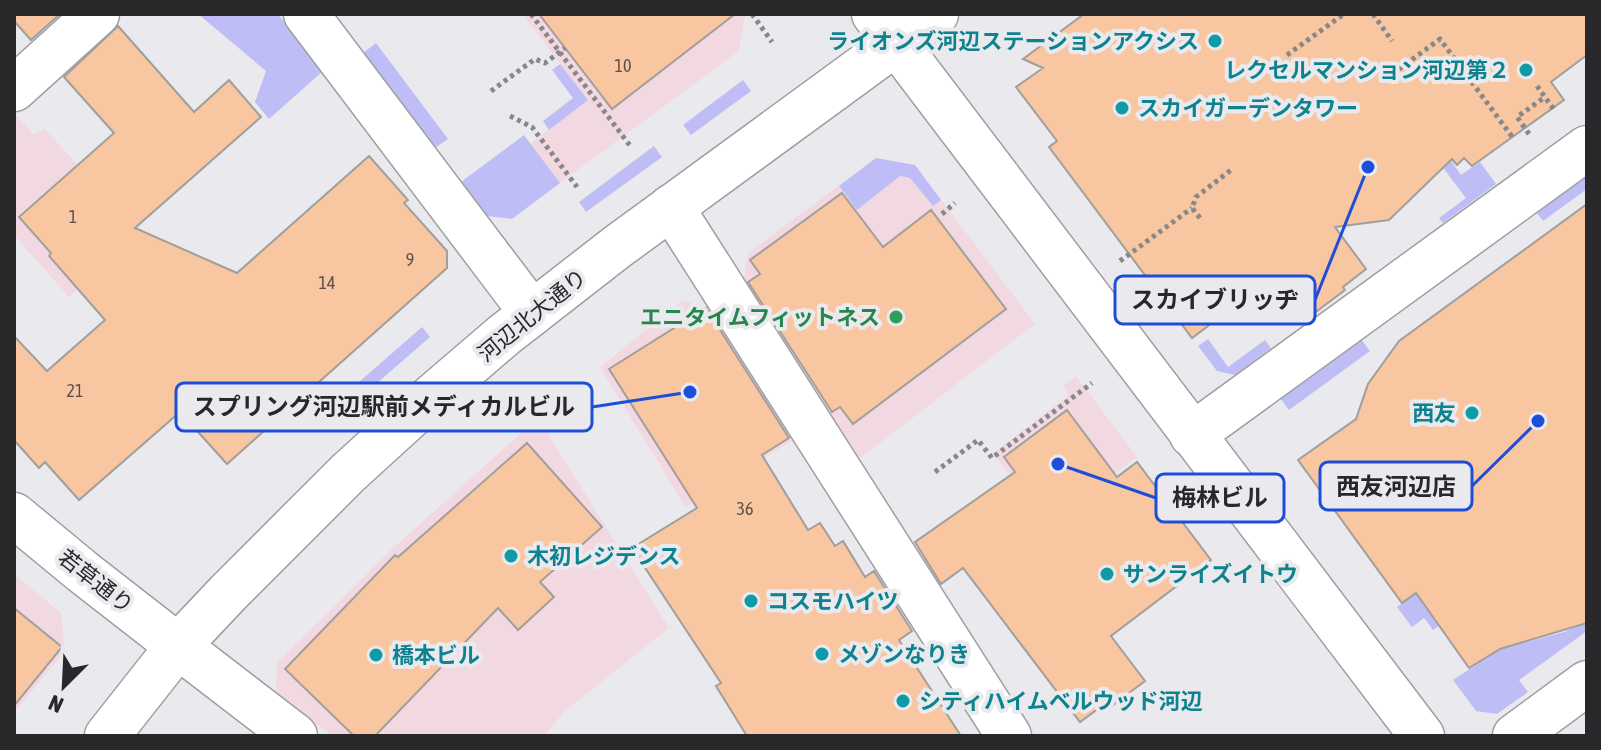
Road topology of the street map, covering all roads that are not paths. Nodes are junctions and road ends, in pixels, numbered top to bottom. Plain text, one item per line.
1 (97, 14) edge
2 (306, 14) edge
3 (936, 14) edge
4 (885, 29) edge
5 (14, 89) edge
6 (1587, 148) edge
7 (671, 207) junction
8 (532, 313) junction
9 (1192, 435) junction
10 (14, 515) edge
11 (178, 646) junction
12 (1587, 683) edge
13 (107, 736) edge
14 (295, 736) edge
15 (1009, 736) edge
16 (1422, 736) edge
17 (1515, 736) edge

1 - 5 street
2 - 8 street
3 - 4 street, 河辺北大通り
4 - 7 street, 河辺北大通り
4 - 9 street
6 - 9 street
7 - 8 street, 河辺北大通り
7 - 15 street
8 - 11 street, 河辺北大通り
9 - 16 street
10 - 11 street, 若草通り
11 - 13 street, 河辺北大通り
11 - 14 street, 若草通り
12 - 17 street

